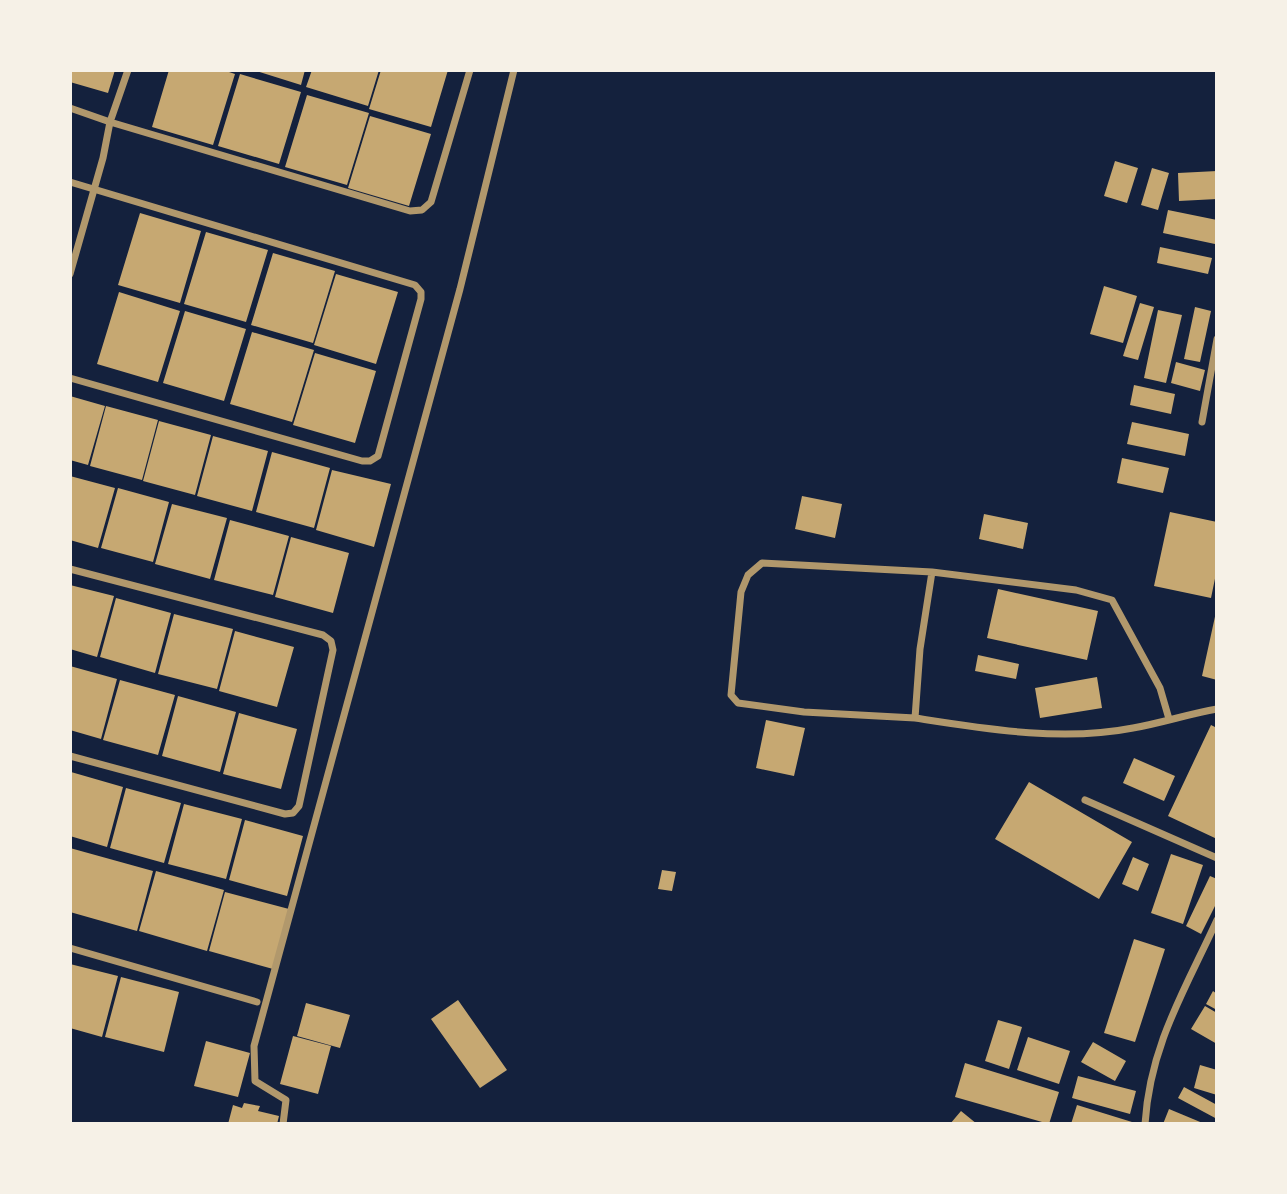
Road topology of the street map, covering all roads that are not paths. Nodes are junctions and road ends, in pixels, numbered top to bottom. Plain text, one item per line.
1 (128, 70) edge
2 (470, 70) edge
3 (514, 70) edge
4 (70, 107) edge
5 (110, 122) junction
6 (70, 182) edge
7 (94, 189) junction
8 (70, 274) edge
9 (1217, 339) edge
10 (70, 378) edge
11 (1202, 422) dead end
12 (70, 569) edge
13 (932, 572) junction
14 (1217, 709) edge
15 (915, 718) junction
16 (1169, 719) junction
17 (70, 756) edge
18 (1085, 800) dead end
19 (1217, 858) edge
20 (1217, 919) edge
21 (70, 948) edge
22 (257, 1002) dead end
23 (284, 1124) edge
24 (1145, 1124) edge

1 - 5 street
2 - 5 street
3 - 23 street
4 - 5 street
5 - 7 street
6 - 7 street
7 - 8 street
7 - 10 street
9 - 11 street
12 - 17 street
13 - 15 street
13 - 15 street
13 - 16 street
14 - 16 street
15 - 16 street
18 - 19 street
20 - 24 street
21 - 22 street

